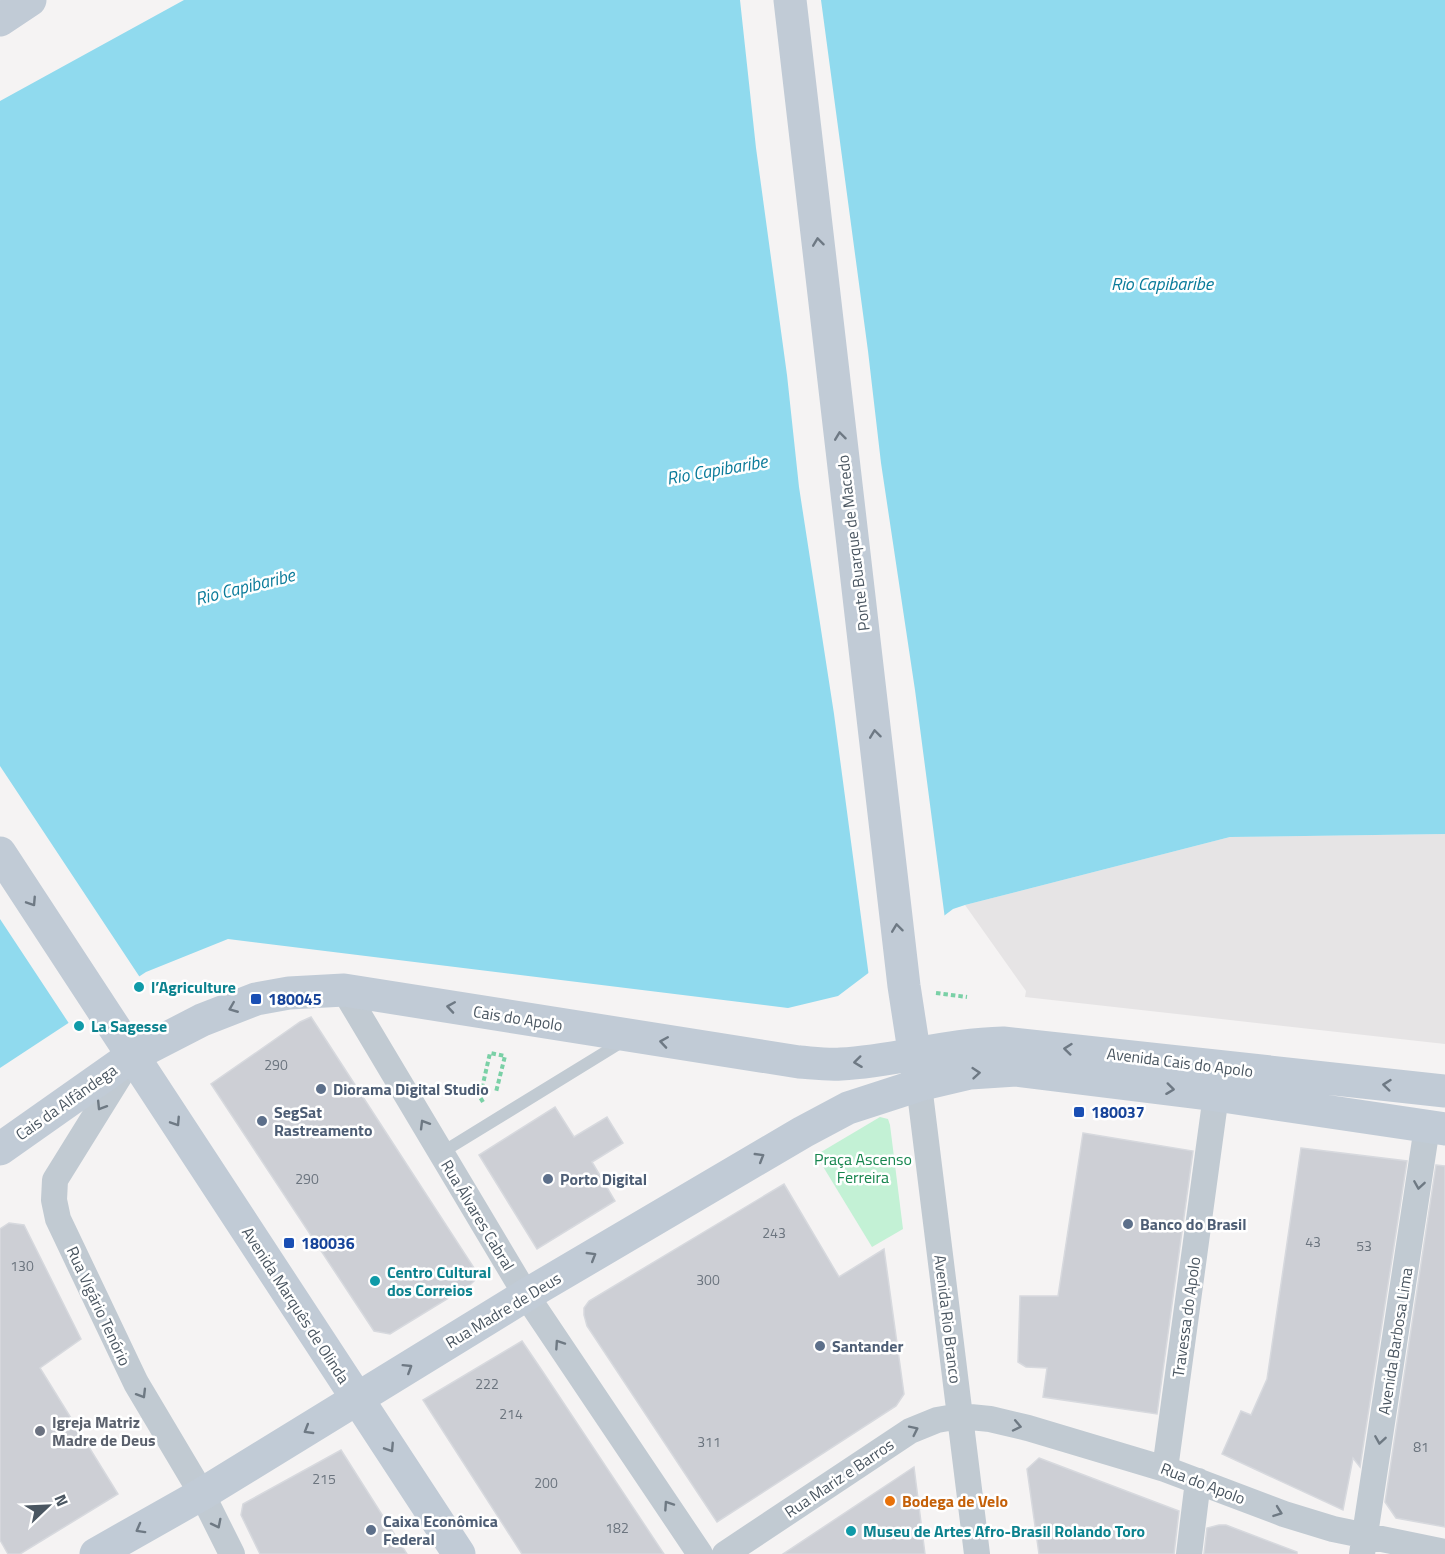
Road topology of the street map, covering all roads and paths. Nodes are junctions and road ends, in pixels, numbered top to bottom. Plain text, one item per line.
1 (30, 0) edge
2 (790, 0) edge
3 (0, 20) edge
4 (0, 853) edge
5 (344, 990) junction
6 (632, 1037) junction
7 (132, 1056) junction
8 (917, 1070) junction
9 (497, 1088) dead end
10 (1445, 1090) edge
11 (1216, 1095) junction
12 (480, 1097) dead end
13 (1436, 1128) edge
14 (0, 1149) edge
15 (441, 1153) junction
16 (526, 1295) junction
17 (358, 1399) junction
18 (960, 1416) junction
19 (1165, 1468) junction
20 (1198, 1481) junction
21 (202, 1494) junction
22 (1364, 1546) edge
23 (1445, 1552) edge
24 (96, 1554) edge
25 (232, 1554) edge
26 (459, 1554) edge
27 (700, 1554) edge
28 (724, 1554) edge
29 (976, 1554) edge
30 (1189, 1554) edge

1 - 3 main road
8 -> 2 main road, Ponte Buarque de Macedo
4 -> 7 main road, Avenida Marquês de Olinda
6 -> 5 main road, Cais do Apolo
5 -> 7 main road, Cais do Apolo
15 -> 5 street, Rua Álvares Cabral
8 -> 6 main road, Cais do Apolo
6 - 15 lane
7 - 14 main road, Cais da Alfândega
7 -> 17 main road, Avenida Marquês de Olinda
7 -> 21 street, Rua Vigário Tenório
10 -> 8 main road, Avenida Cais do Apolo
8 -> 11 main road, Avenida Cais do Apolo
16 -> 8 main road, Rua Madre de Deus
8 - 18 street, Avenida Rio Branco
9 - 12 path
11 - 13 main road, Avenida Cais do Apolo
11 - 19 street, Travessa do Apolo
13 -> 22 street, Avenida Barbosa Lima
15 - 16 street, Rua Álvares Cabral
17 -> 16 main road, Rua Madre de Deus
27 -> 16 street, Rua Álvares Cabral
17 -> 21 main road, Rua Madre de Deus
17 -> 26 main road, Avenida Marquês de Olinda
18 -> 19 street, Rua do Apolo
28 -> 18 street, Rua Mariz e Barros
18 - 29 street, Avenida Rio Branco
19 - 20 street, Rua do Apolo
20 -> 22 street, Rua do Apolo
20 - 30 street
21 -> 24 main road, Rua Madre de Deus
21 -> 25 street, Rua Vigário Tenório
22 - 23 street, Rua do Apolo

